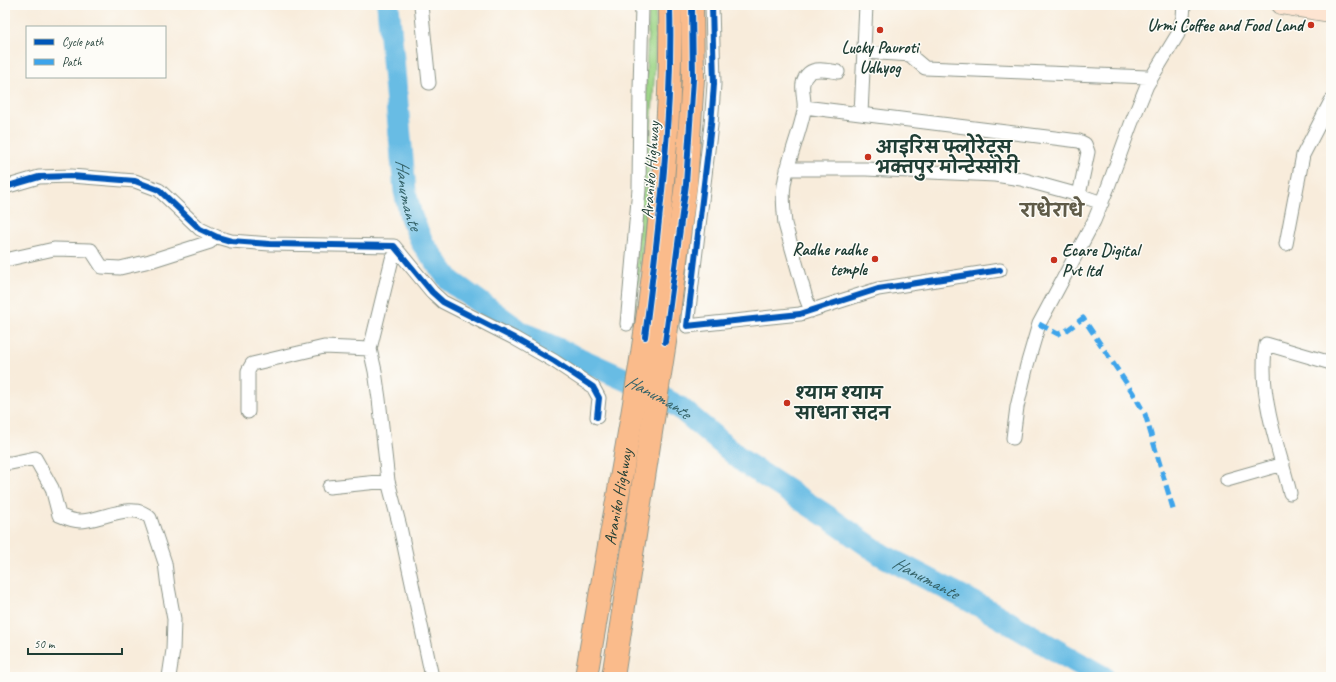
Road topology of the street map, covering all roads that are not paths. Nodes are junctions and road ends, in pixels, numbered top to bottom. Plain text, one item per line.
1 (421, 5) edge
2 (642, 5) edge
3 (670, 5) edge
4 (692, 5) edge
5 (712, 5) edge
6 (866, 5) edge
7 (1184, 5) edge
8 (1281, 5) edge
9 (1331, 13) edge
10 (863, 52) junction
11 (838, 72) dead end
12 (429, 83) dead end
13 (1147, 85) junction
14 (1331, 101) edge
15 (804, 107) junction
16 (861, 114) junction
17 (787, 169) junction
18 (5, 187) edge
19 (1079, 195) junction
20 (1102, 203) junction
21 (210, 242) dead end
22 (1286, 244) dead end
23 (399, 252) junction
24 (5, 260) edge
25 (1000, 270) dead end
26 (811, 311) junction
27 (627, 324) dead end
28 (655, 339) junction
29 (370, 349) junction
30 (1331, 363) edge
31 (248, 412) dead end
32 (598, 417) dead end
33 (1013, 438) dead end
34 (5, 463) edge
35 (1283, 464) junction
36 (1227, 480) dead end
37 (388, 481) junction
38 (329, 487) dead end
39 (1290, 493) dead end
40 (169, 677) edge
41 (432, 677) edge
42 (586, 677) edge
43 (613, 677) edge

1 - 12 street
2 - 27 street
3 - 28 highway, Araniko Highway
4 - 28 highway, Araniko Highway
5 - 26 street
6 - 10 street
7 - 13 street
8 - 9 main road
10 - 13 street
10 - 16 street
11 - 15 street
13 - 20 street
14 - 22 street
15 - 16 street
15 - 17 street
16 - 19 street
17 - 19 street
17 - 26 street
18 - 23 street
19 - 20 street
20 - 33 street
21 - 24 street
23 - 29 street
23 - 32 street
25 - 26 street
28 - 42 highway, Araniko Highway
28 - 43 highway, Araniko Highway
29 - 31 street
29 - 37 street
30 - 35 street
34 - 40 street
35 - 36 street
35 - 39 street
37 - 38 street
37 - 41 street

